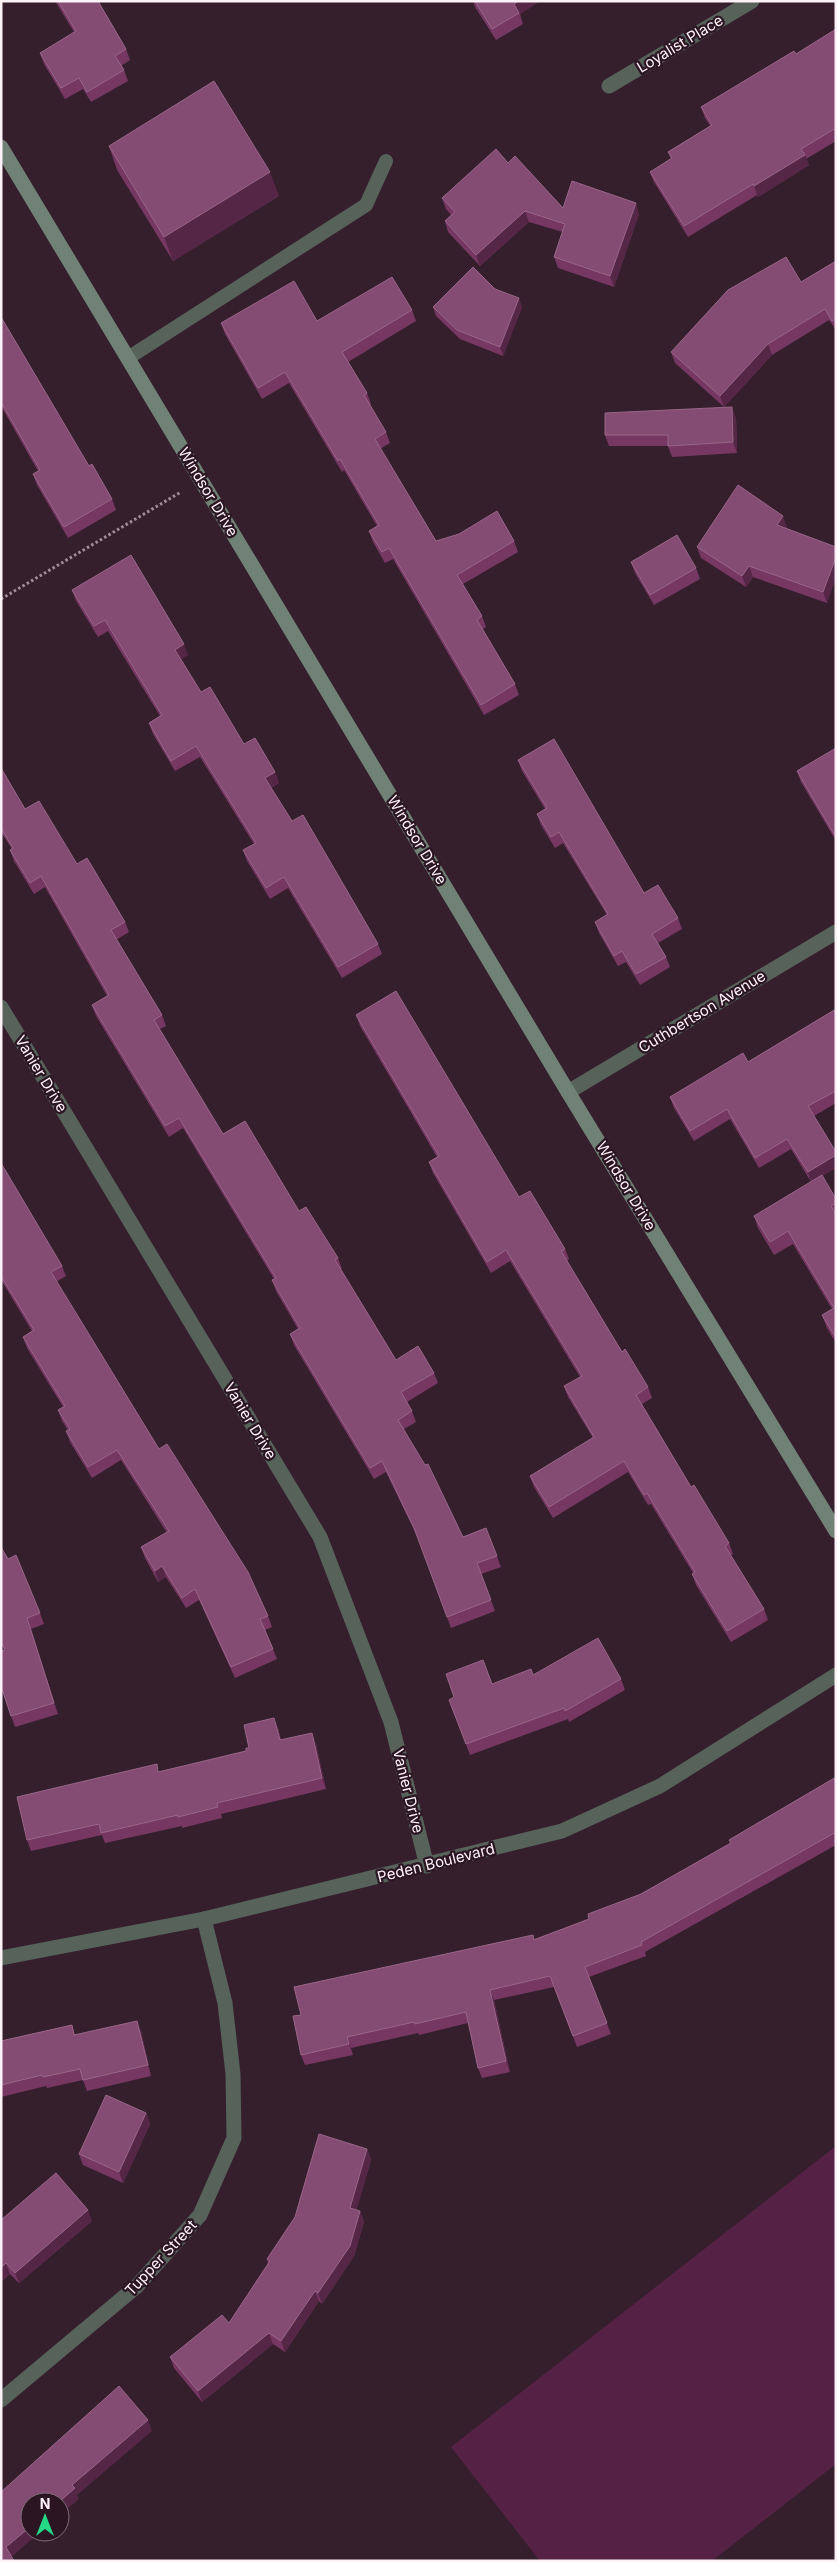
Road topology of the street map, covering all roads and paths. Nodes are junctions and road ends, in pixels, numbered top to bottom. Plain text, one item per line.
1 (752, 1) edge
2 (609, 86) dead end
3 (1, 146) edge
4 (386, 160) dead end
5 (128, 358) junction
6 (200, 480) junction
7 (1, 599) edge
8 (836, 932) edge
9 (1, 1007) edge
10 (568, 1092) junction
11 (836, 1530) edge
12 (836, 1675) edge
13 (427, 1866) junction
14 (204, 1918) junction
15 (1, 1958) edge
16 (1, 2400) edge

1 - 2 street, Loyalist Place
3 - 5 street, Windsor Drive
4 - 5 lane
5 - 6 street, Windsor Drive
6 - 7 path
6 - 10 street, Windsor Drive
8 - 10 street, Cuthbertson Avenue
9 - 13 street, Vanier Drive
10 - 11 street, Windsor Drive
12 - 13 street, Peden Boulevard
13 - 14 street, Peden Boulevard
14 - 15 street, Peden Boulevard
14 - 16 street, Tupper Street

